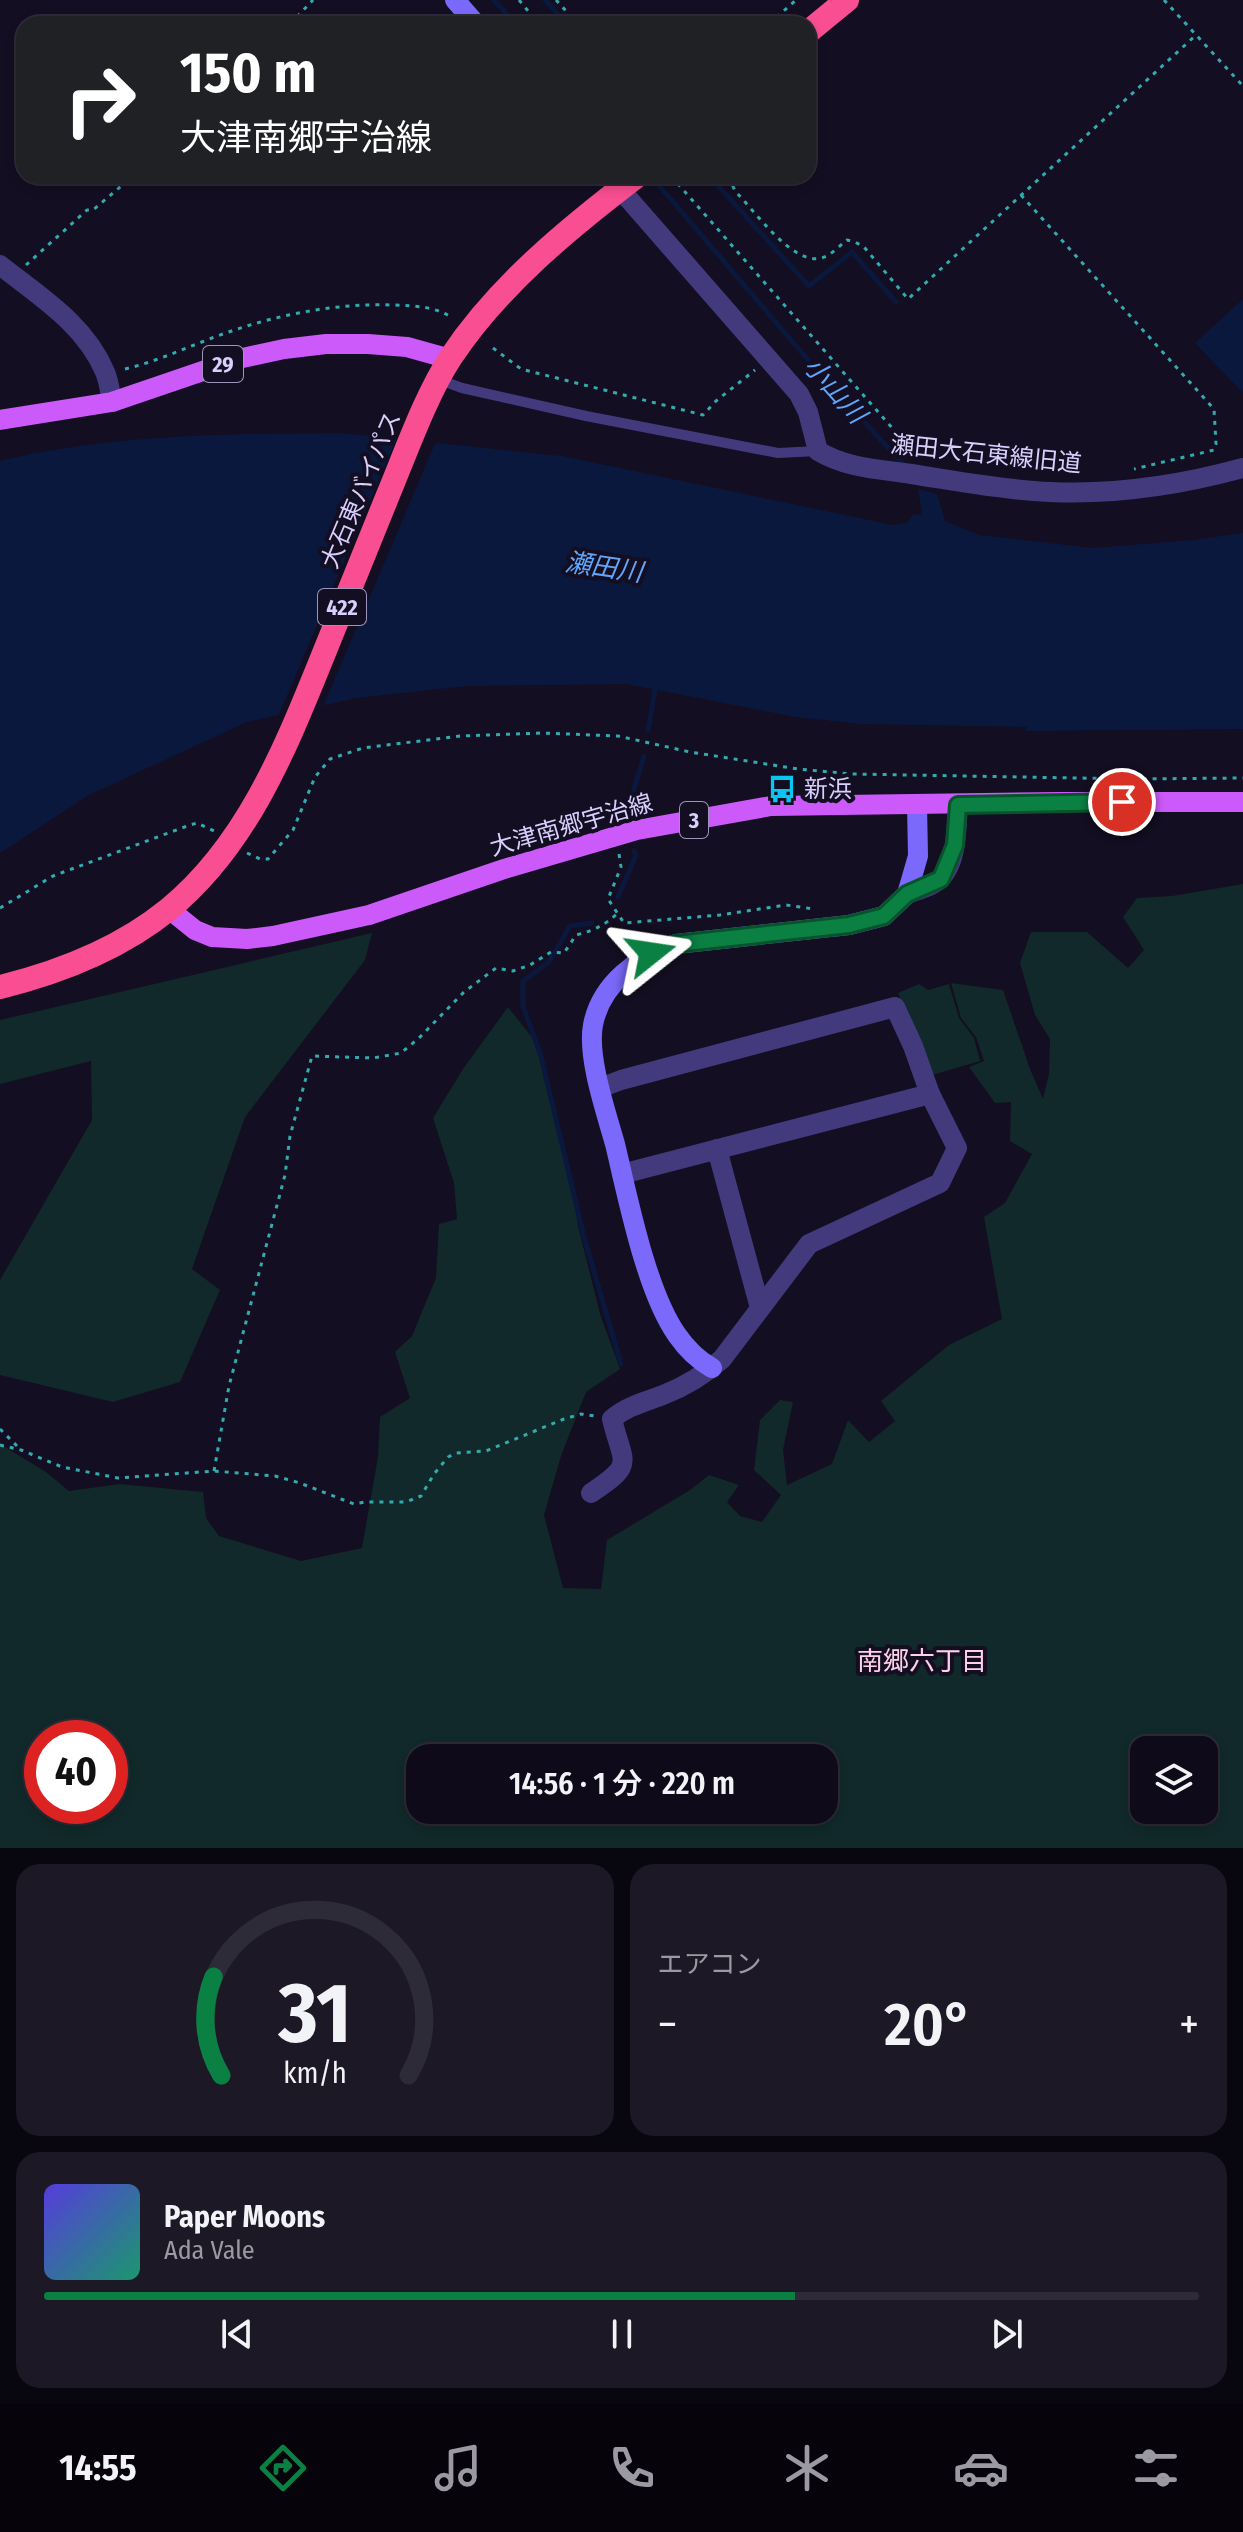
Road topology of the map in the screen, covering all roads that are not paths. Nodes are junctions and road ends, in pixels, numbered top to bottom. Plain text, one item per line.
1 (455, 0) edge
2 (847, 0) edge
3 (469, 16) edge
4 (816, 25) edge
5 (618, 184) edge
6 (625, 184) edge
7 (7, 271) edge
8 (444, 369) junction
9 (112, 402) junction
10 (0, 420) edge
11 (818, 451) junction
12 (1243, 468) edge
13 (1243, 802) edge
14 (917, 805) junction
15 (958, 805) junction
16 (907, 894) junction
17 (169, 909) junction
18 (0, 987) edge
19 (600, 1088) junction
20 (930, 1094) junction
21 (717, 1149) junction
22 (622, 1174) junction
23 (760, 1308) junction
24 (712, 1368) junction
25 (591, 1493) dead end

1 - 3 street
2 - 4 highway
5 - 8 highway, 大石東バイパス / 422
6 - 11 street
7 - 9 street
8 - 9 main road, 29
8 - 11 lane
8 - 17 highway, 大石東バイパス / 422
9 - 10 main road, 29
11 - 12 street, 瀬田大石東線旧道
13 - 15 main road, 大津南郷宇治線 / 3
14 - 15 main road, 大津南郷宇治線 / 3
14 - 16 street
14 - 17 main road, 大津南郷宇治線 / 3
15 - 16 street
16 - 19 street
17 - 18 highway, 422
19 - 20 street
19 - 22 street
20 - 21 street
20 - 23 street
21 - 22 street
21 - 23 street
22 - 24 street
23 - 24 street
24 - 25 street

